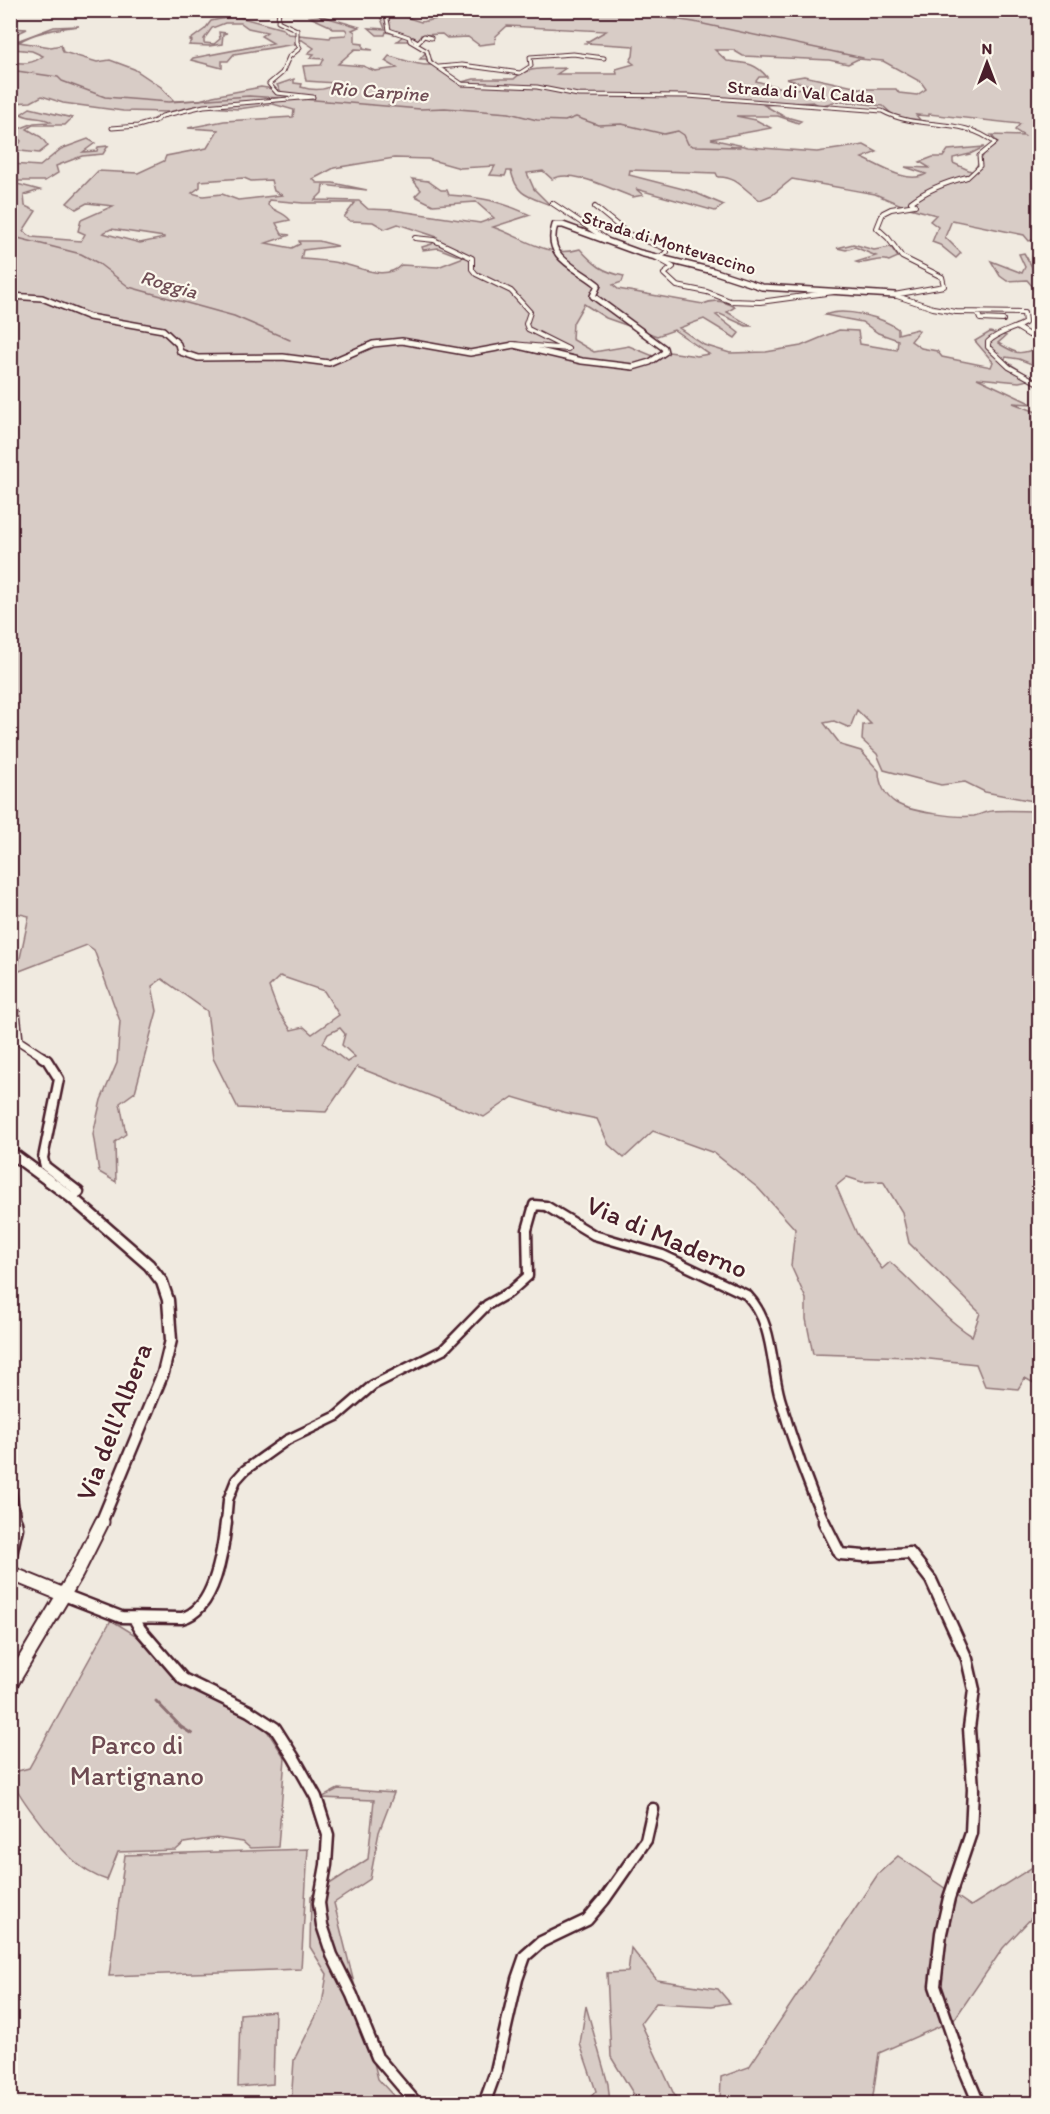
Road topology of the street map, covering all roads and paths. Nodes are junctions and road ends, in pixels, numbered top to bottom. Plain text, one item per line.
1 (279, 10) edge
2 (391, 10) edge
3 (409, 37) junction
4 (431, 38) dead end
5 (604, 58) dead end
6 (439, 67) junction
7 (112, 128) dead end
8 (552, 203) dead end
9 (595, 207) dead end
10 (415, 238) dead end
11 (606, 241) junction
12 (658, 258) junction
13 (841, 290) junction
14 (894, 295) junction
15 (10, 296) edge
16 (995, 313) junction
17 (979, 316) junction
18 (1016, 327) junction
19 (1029, 335) dead end
20 (504, 347) junction
21 (1040, 384) edge
22 (10, 1000) edge
23 (10, 1152) edge
24 (70, 1197) junction
25 (10, 1484) edge
26 (10, 1559) edge
27 (10, 1572) edge
28 (64, 1595) junction
29 (134, 1618) junction
30 (10, 1685) edge
31 (653, 1809) dead end
32 (417, 2103) edge
33 (484, 2103) edge
34 (980, 2103) edge

1 - 7 street
2 - 3 street
3 - 4 street
3 - 6 street
5 - 6 street
6 - 14 street, Strada di Val Calda
8 - 11 street
9 - 12 street
10 - 20 street
11 - 12 street, Strada di Montevaccino
11 - 20 street, Strada di Montevaccino
12 - 13 street, Strada di Montevaccino
12 - 13 street
13 - 14 street, Strada di Montevaccino
14 - 17 street
15 - 20 street, Strada di Montevaccino
16 - 17 street
16 - 17 street
16 - 18 street
18 - 19 street
18 - 21 street
22 - 24 street
23 - 24 street, Via dell'Albera
24 - 28 street, Via dell'Albera
25 - 26 street
27 - 28 street
28 - 29 street, Via di Maderno
28 - 30 street, Via dell'Albera
29 - 32 street
29 - 34 street, Via di Maderno
31 - 33 street

